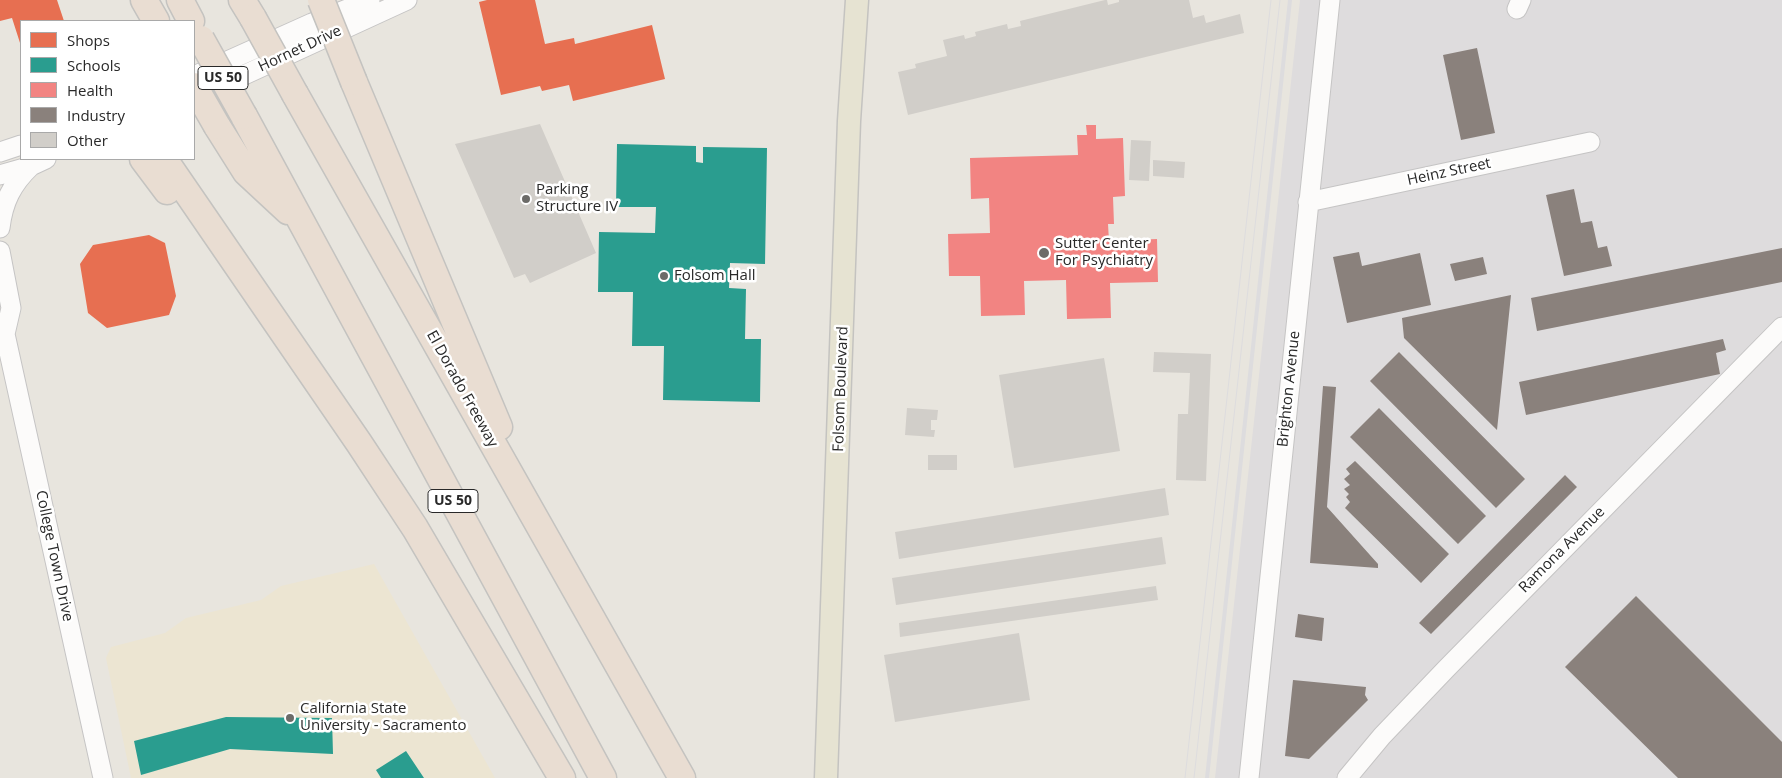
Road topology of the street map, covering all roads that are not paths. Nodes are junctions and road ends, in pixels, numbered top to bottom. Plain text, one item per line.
1 (144, 0) edge
2 (180, 0) edge
3 (321, 0) edge
4 (370, 0) edge
5 (407, 0) edge
6 (858, 0) edge
7 (1330, 0) edge
8 (247, 9) edge
9 (155, 20) edge
10 (190, 20) edge
11 (195, 29) edge
12 (195, 76) edge
13 (195, 88) edge
14 (195, 98) edge
15 (1590, 142) dead end
16 (20, 145) edge
17 (0, 152) edge
18 (144, 160) edge
19 (165, 160) edge
20 (39, 162) edge
21 (0, 175) edge
22 (1308, 202) junction
23 (206, 219) junction
24 (304, 225) junction
25 (0, 228) edge
26 (0, 251) edge
27 (1782, 327) edge
28 (3, 331) edge
29 (546, 538) junction
30 (102, 778) edge
31 (562, 778) edge
32 (603, 778) edge
33 (682, 778) edge
34 (826, 778) edge
35 (1249, 778) edge
36 (1347, 778) edge

1 - 9 highway
2 - 10 highway, US 50
3 - 29 highway, bridge
4 - 12 street, Hornet Drive
5 - 14 street, Hornet Drive
6 - 34 main road, Folsom Boulevard
7 - 22 street, Brighton Avenue
8 - 29 highway, El Dorado Freeway, bridge
11 - 24 highway, US 50, bridge
13 - 24 highway, bridge
15 - 22 street, Heinz Street
16 - 17 street
18 - 23 highway
19 - 23 highway
20 - 21 street
20 - 25 street
22 - 35 street, Brighton Avenue
23 - 31 highway
24 - 32 highway, US 50
26 - 28 street, College Town Drive
27 - 36 street, Ramona Avenue
28 - 30 street, College Town Drive
29 - 33 highway, El Dorado Freeway

